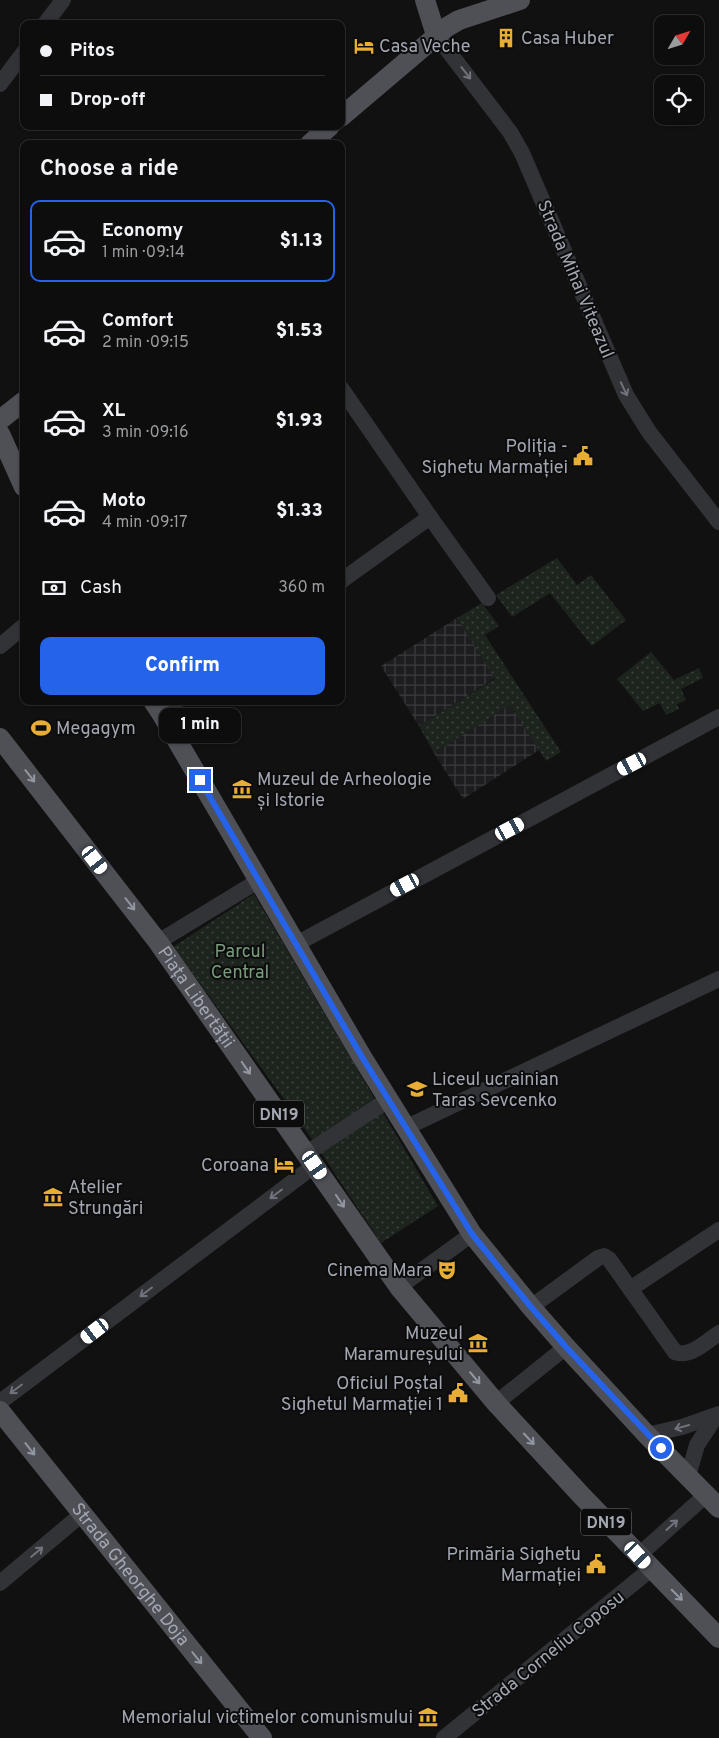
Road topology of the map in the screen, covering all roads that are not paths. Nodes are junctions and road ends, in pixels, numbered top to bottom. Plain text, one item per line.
1 (63, 0) edge
2 (425, 0) edge
3 (520, 0) edge
4 (48, 20) edge
5 (436, 35) junction
6 (20, 57) edge
7 (0, 84) edge
8 (345, 114) edge
9 (326, 130) edge
10 (314, 140) edge
11 (345, 394) edge
12 (20, 404) edge
13 (0, 420) edge
14 (0, 434) edge
15 (20, 478) edge
16 (430, 517) junction
17 (719, 522) edge
18 (345, 578) edge
19 (488, 598) dead end
20 (20, 629) edge
21 (0, 646) edge
22 (164, 705) edge
23 (719, 717) edge
24 (0, 738) edge
25 (258, 881) junction
26 (158, 942) junction
27 (296, 944) junction
28 (719, 979) edge
29 (388, 1100) junction
30 (405, 1128) junction
31 (311, 1159) junction
32 (719, 1230) edge
33 (472, 1234) junction
34 (399, 1287) junction
35 (630, 1289) junction
36 (531, 1307) junction
37 (719, 1334) edge
38 (566, 1347) junction
39 (0, 1402) edge
40 (496, 1403) junction
41 (0, 1411) edge
42 (717, 1415) edge
43 (647, 1435) junction
44 (688, 1476) junction
45 (712, 1501) edge
46 (82, 1514) junction
47 (645, 1562) junction
48 (0, 1583) edge
49 (719, 1638) edge
50 (262, 1738) edge
51 (444, 1738) edge

1 - 4 street
2 - 5 main road
3 - 5 main road
5 - 8 main road
5 -> 17 street, Strada Mihai Viteazul
6 - 7 street
9 - 10 main road
11 - 16 street
12 - 13 main road
14 - 15 main road
16 - 18 street
16 - 19 street
20 - 21 street
22 - 25 main road
23 - 27 street
24 -> 26 main road, DN19
25 - 26 street, Piața Libertății
25 - 27 main road
26 -> 31 main road, Piața Libertății / DN19
27 - 29 main road
28 - 30 street
29 - 30 main road
29 - 31 street
30 - 33 main road
31 -> 34 main road, Piața Libertății / DN19
31 -> 39 street
32 - 35 street
33 - 34 street
33 - 36 main road
34 -> 40 main road, DN19
35 - 36 street
35 - 37 street
36 - 38 main road
38 - 40 street
38 - 43 main road
40 -> 47 main road, DN19
41 -> 46 main road, Strada Gheorghe Doja
42 -> 43 street
42 - 44 street
43 - 44 main road
44 - 45 main road
47 -> 45 street, Strada Corneliu Coposu
48 -> 46 street
46 -> 50 main road, Strada Gheorghe Doja
47 -> 49 main road, DN19
47 - 51 street, Strada Corneliu Coposu

